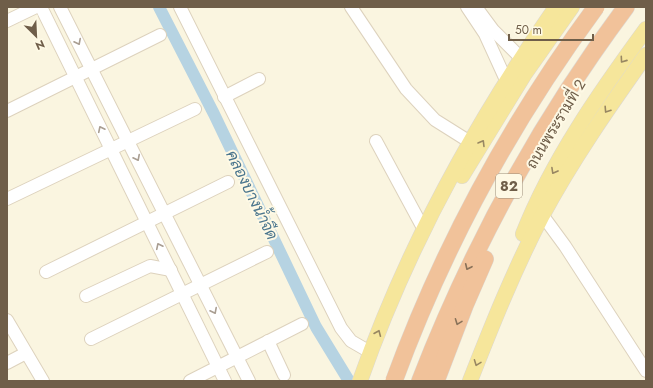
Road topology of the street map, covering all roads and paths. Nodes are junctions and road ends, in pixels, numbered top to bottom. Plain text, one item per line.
1 (36, 7) edge
2 (41, 7) edge
3 (60, 7) edge
4 (180, 7) edge
5 (351, 7) edge
6 (466, 7) edge
7 (476, 7) edge
8 (556, 7) edge
9 (572, 7) edge
10 (595, 7) edge
11 (626, 7) edge
12 (632, 7) edge
13 (7, 21) edge
14 (646, 29) edge
15 (160, 35) dead end
16 (646, 55) edge
17 (521, 58) junction
18 (92, 68) junction
19 (76, 77) junction
20 (259, 79) dead end
21 (506, 80) junction
22 (224, 98) junction
23 (195, 109) dead end
24 (7, 111) edge
25 (128, 141) junction
26 (376, 141) dead end
27 (470, 142) junction
28 (111, 149) junction
29 (228, 182) dead end
30 (7, 199) edge
31 (165, 214) junction
32 (543, 216) junction
33 (148, 223) junction
34 (423, 228) junction
35 (267, 252) dead end
36 (171, 270) junction
37 (46, 272) dead end
38 (403, 272) junction
39 (201, 285) junction
40 (183, 294) junction
41 (86, 296) dead end
42 (7, 320) edge
43 (494, 320) junction
44 (302, 324) dead end
45 (91, 339) dead end
46 (268, 341) junction
47 (370, 352) junction
48 (26, 353) junction
49 (238, 357) junction
50 (7, 363) edge
51 (219, 367) junction
52 (646, 371) edge
53 (284, 375) dead end
54 (362, 375) edge
55 (42, 381) edge
56 (190, 381) edge
57 (225, 381) edge
58 (249, 381) edge
59 (394, 381) edge
60 (397, 381) edge
61 (420, 381) edge
62 (436, 381) edge
63 (470, 381) edge

1 - 13 street
2 - 19 street
3 -> 18 street
4 - 22 street
5 - 27 street
6 - 21 street
7 - 17 street
8 - 17 main road
38 -> 9 main road
10 - 59 highway, 82, bridge
10 - 60 highway
11 -> 61 highway, 82
12 -> 62 highway, ถนนพระรามที่ 2
14 -> 43 main road
15 - 18 street
16 -> 32 main road
17 - 21 main road
18 - 19 street
18 - 25 street
19 - 24 street
28 -> 19 street
20 - 22 street
21 - 27 main road
22 - 47 street
23 - 25 street
25 - 28 street
25 -> 31 street
26 - 34 street
27 - 34 main road
28 - 30 street
28 - 33 street
29 - 31 street
31 - 33 street
31 - 39 street
32 - 43 main road
32 - 52 street
36 -> 33 street
33 - 37 street
34 - 38 main road
35 - 39 street
36 - 40 street
36 - 41 street
47 -> 38 main road
39 - 40 street
39 -> 49 street
40 - 45 street
40 - 51 street
42 - 48 street
43 -> 63 main road
44 - 46 street
46 - 49 street
46 - 53 street
47 - 54 main road
48 - 50 street
48 - 55 street
49 - 51 street
49 - 58 street
51 - 56 street
51 - 57 street

